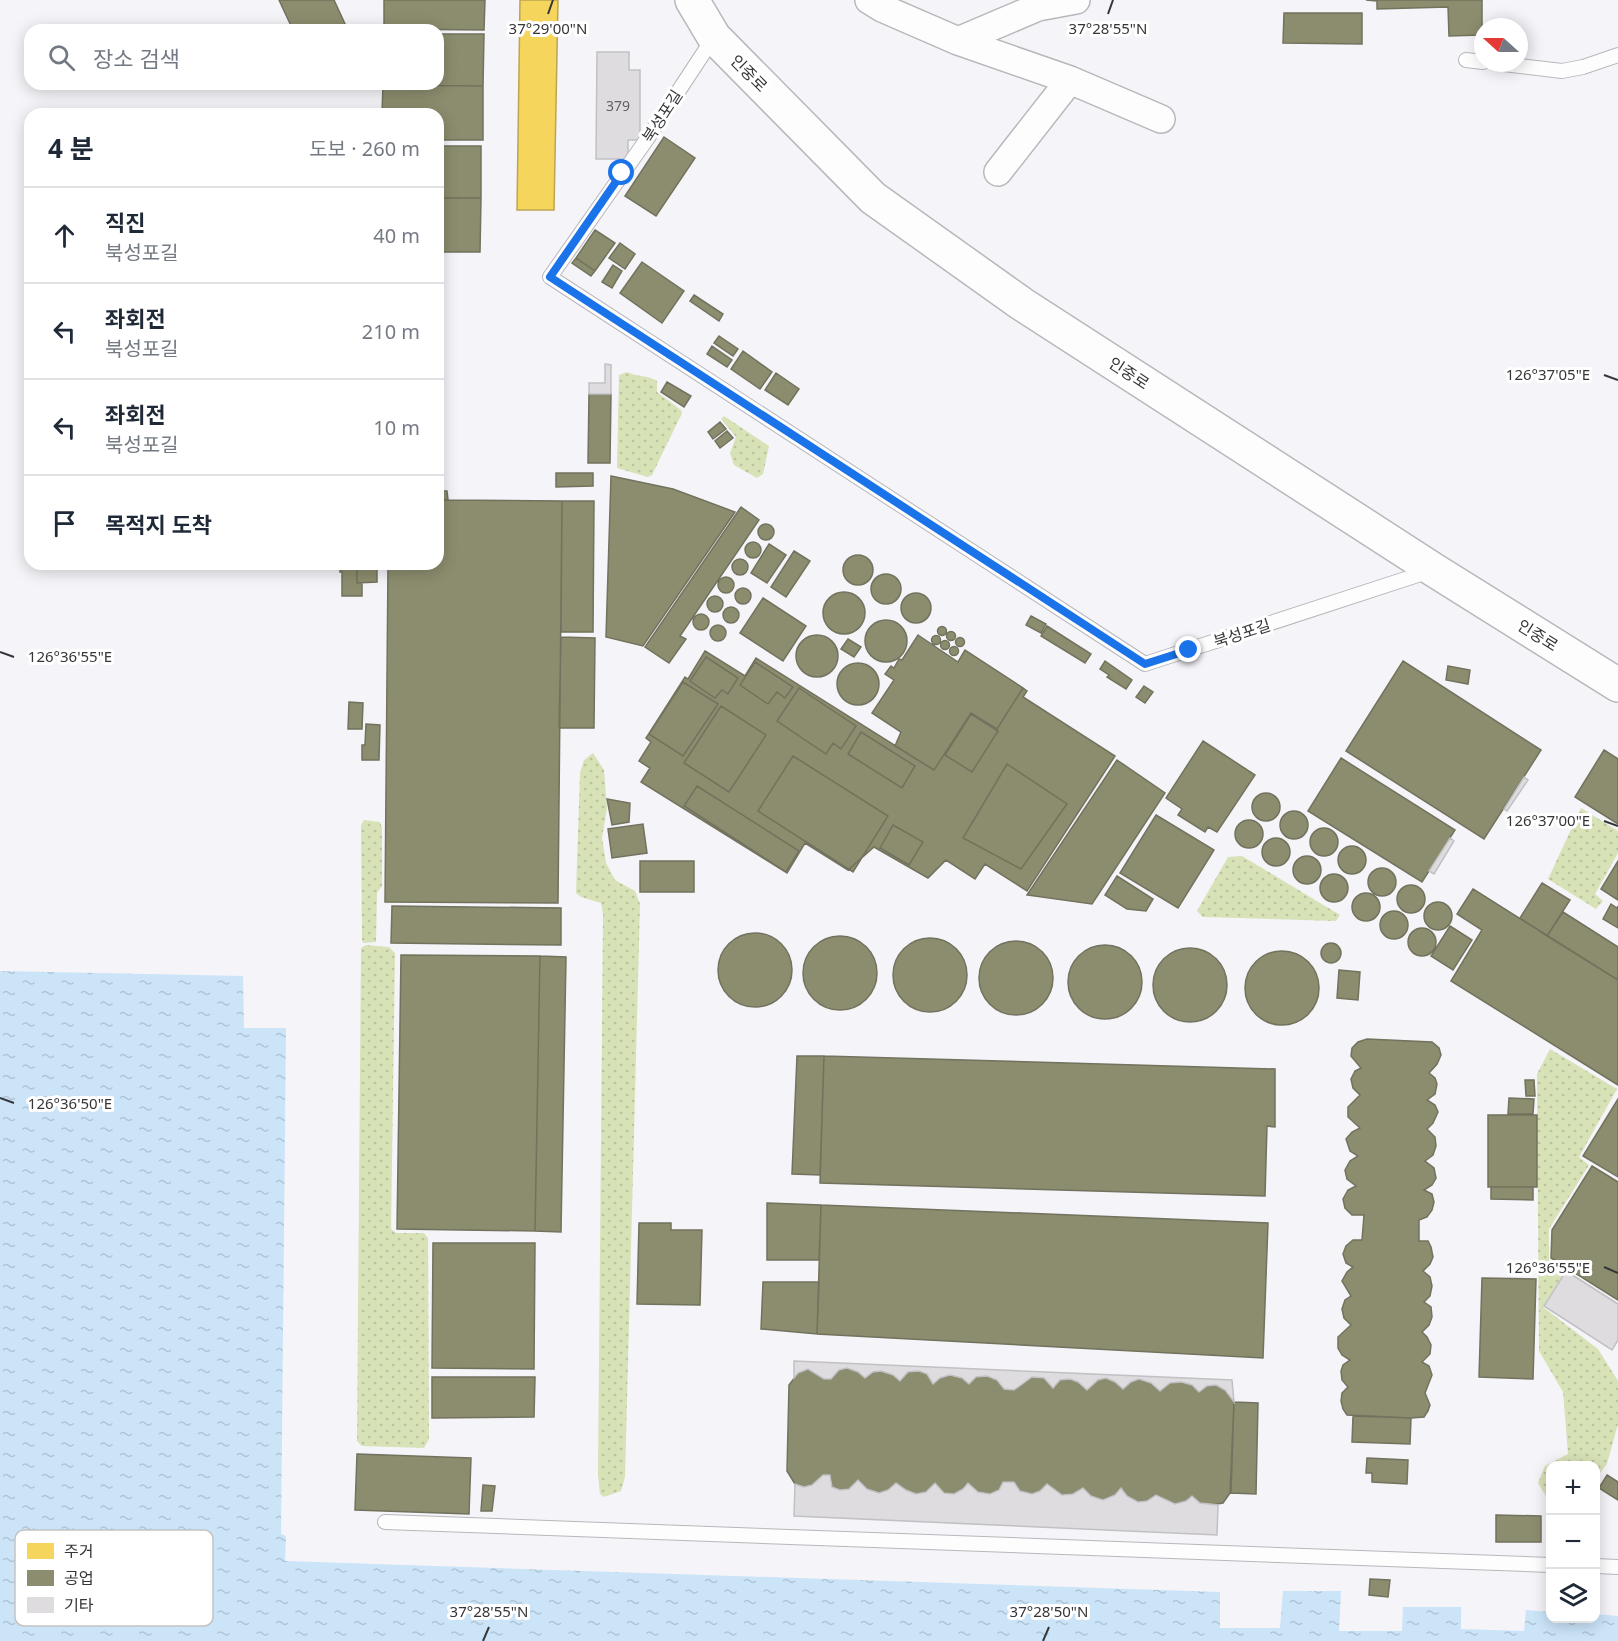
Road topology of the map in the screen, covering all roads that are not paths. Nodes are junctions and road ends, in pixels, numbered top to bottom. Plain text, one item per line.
1 (692, 0) edge
2 (1076, 0) edge
3 (879, 3) edge
4 (1037, 4) edge
5 (714, 37) junction
6 (958, 40) junction
7 (1618, 55) edge
8 (1466, 60) dead end
9 (1474, 61) edge
10 (1528, 67) edge
11 (1071, 80) junction
12 (1161, 119) dead end
13 (998, 172) dead end
14 (1434, 570) junction
15 (1618, 685) edge
16 (385, 1522) dead end
17 (1546, 1565) edge
18 (1600, 1566) edge
19 (1618, 1567) edge

1 - 5 main road, 인중로
2 - 4 street
3 - 6 street
4 - 6 street
5 - 14 main road, 인중로
5 - 14 lane, 북성포길
6 - 11 street
7 - 10 lane
8 - 9 lane
11 - 12 street
11 - 13 street
14 - 15 main road, 인중로
16 - 17 lane
18 - 19 lane

